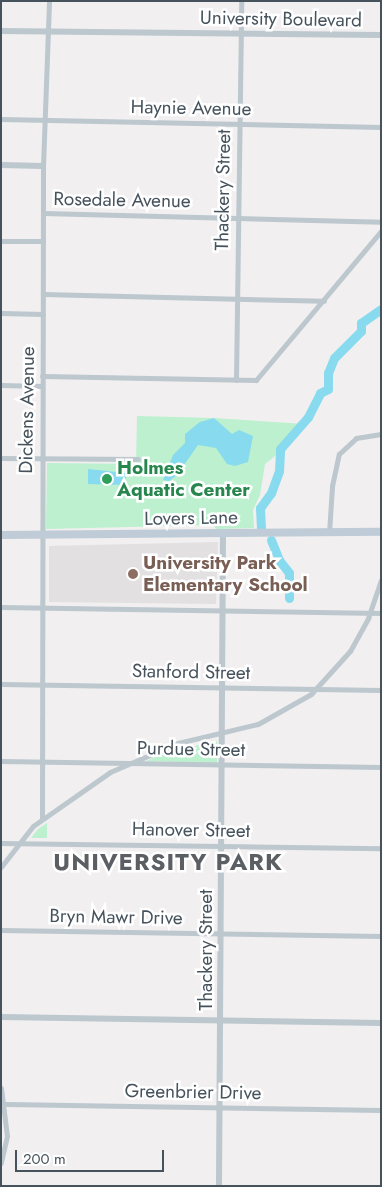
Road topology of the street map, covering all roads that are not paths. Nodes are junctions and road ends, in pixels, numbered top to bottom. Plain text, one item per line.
1 (49, 1) edge
2 (241, 1) edge
3 (48, 29) junction
4 (1, 31) edge
5 (240, 33) junction
6 (381, 36) edge
7 (1, 119) edge
8 (47, 120) junction
9 (239, 123) junction
10 (381, 127) edge
11 (1, 165) edge
12 (43, 166) junction
13 (43, 213) junction
14 (237, 218) junction
15 (381, 222) edge
16 (381, 231) edge
17 (1, 241) edge
18 (43, 241) junction
19 (43, 294) junction
20 (237, 298) junction
21 (324, 300) junction
22 (1, 313) edge
23 (42, 314) junction
24 (42, 376) junction
25 (236, 380) junction
26 (1, 385) edge
27 (42, 386) junction
28 (381, 434) edge
29 (1, 458) edge
30 (41, 458) junction
31 (138, 459) dead end
32 (381, 532) edge
33 (329, 533) junction
34 (223, 534) junction
35 (1, 535) edge
36 (42, 536) junction
37 (381, 580) edge
38 (1, 607) edge
39 (44, 608) junction
40 (223, 611) junction
41 (370, 613) junction
42 (381, 613) edge
43 (1, 684) edge
44 (43, 685) junction
45 (222, 688) junction
46 (316, 689) junction
47 (381, 690) edge
48 (222, 733) junction
49 (1, 761) edge
50 (43, 762) junction
51 (127, 763) junction
52 (222, 766) junction
53 (381, 767) edge
54 (42, 819) junction
55 (1, 843) edge
56 (17, 843) junction
57 (222, 845) junction
58 (381, 848) edge
59 (1, 867) edge
60 (1, 930) edge
61 (221, 934) junction
62 (381, 936) edge
63 (1, 1017) edge
64 (220, 1020) junction
65 (381, 1023) edge
66 (1, 1088) edge
67 (6, 1104) junction
68 (220, 1108) junction
69 (381, 1110) edge
70 (1, 1162) edge
71 (220, 1186) edge

1 - 3 street, Dickens Avenue
2 - 5 street, Thackery Street
3 - 4 street, University Boulevard
3 - 5 street, University Boulevard
3 - 8 street, Dickens Avenue
5 - 6 street, University Boulevard
5 - 9 street, Thackery Street
7 - 8 street, Haynie Avenue
8 - 9 street, Haynie Avenue
8 - 12 street, Dickens Avenue
9 - 10 street, Haynie Avenue
9 - 14 street, Thackery Street
11 - 12 street
12 - 13 street, Dickens Avenue
13 - 14 street, Rosedale Avenue
13 - 18 street, Dickens Avenue
14 - 15 street, Rosedale Avenue
14 - 20 street, Thackery Street
16 - 21 street
17 - 18 street
18 - 19 street, Dickens Avenue
19 - 20 street
19 - 23 street, Dickens Avenue
20 - 21 street
20 - 25 street, Thackery Street
21 - 25 street
22 - 23 street
23 - 24 street, Dickens Avenue
24 - 25 street
24 - 27 street, Dickens Avenue
26 - 27 street
27 - 30 street, Dickens Avenue
28 - 33 street
29 - 30 street
30 - 31 street
30 - 36 street, Dickens Avenue
32 - 33 main road, Lovers Lane
33 - 34 main road, Lovers Lane
34 - 36 main road, Lovers Lane
34 - 40 street, Thackery Street
35 - 36 main road, Lovers Lane
36 - 39 street, Dickens Avenue
37 - 41 street
38 - 39 street
39 - 40 street
39 - 44 street, Dickens Avenue
40 - 41 street
40 - 45 street, Thackery Street
41 - 42 street
41 - 46 street
43 - 44 street, Stanford Street
44 - 45 street, Stanford Street
44 - 50 street, Dickens Avenue
45 - 46 street, Stanford Street
45 - 48 street, Thackery Street
46 - 47 street, Stanford Street
46 - 48 street
48 - 51 street
48 - 52 street, Thackery Street
49 - 50 street, Purdue Street
50 - 51 street, Purdue Street
50 - 54 street, Dickens Avenue
51 - 52 street, Purdue Street
51 - 54 street
52 - 53 street, Purdue Street
52 - 57 street, Thackery Street
54 - 56 street
55 - 56 street, Hanover Street
56 - 57 street, Hanover Street
56 - 59 street
57 - 58 street, Hanover Street
57 - 61 street, Thackery Street
60 - 61 street, Bryn Mawr Drive
61 - 62 street, Bryn Mawr Drive
61 - 64 street, Thackery Street
63 - 64 street
64 - 65 street
64 - 68 street, Thackery Street
66 - 67 street
67 - 68 street, Greenbrier Drive
67 - 70 street
68 - 69 street, Greenbrier Drive
68 - 71 street, Thackery Street

